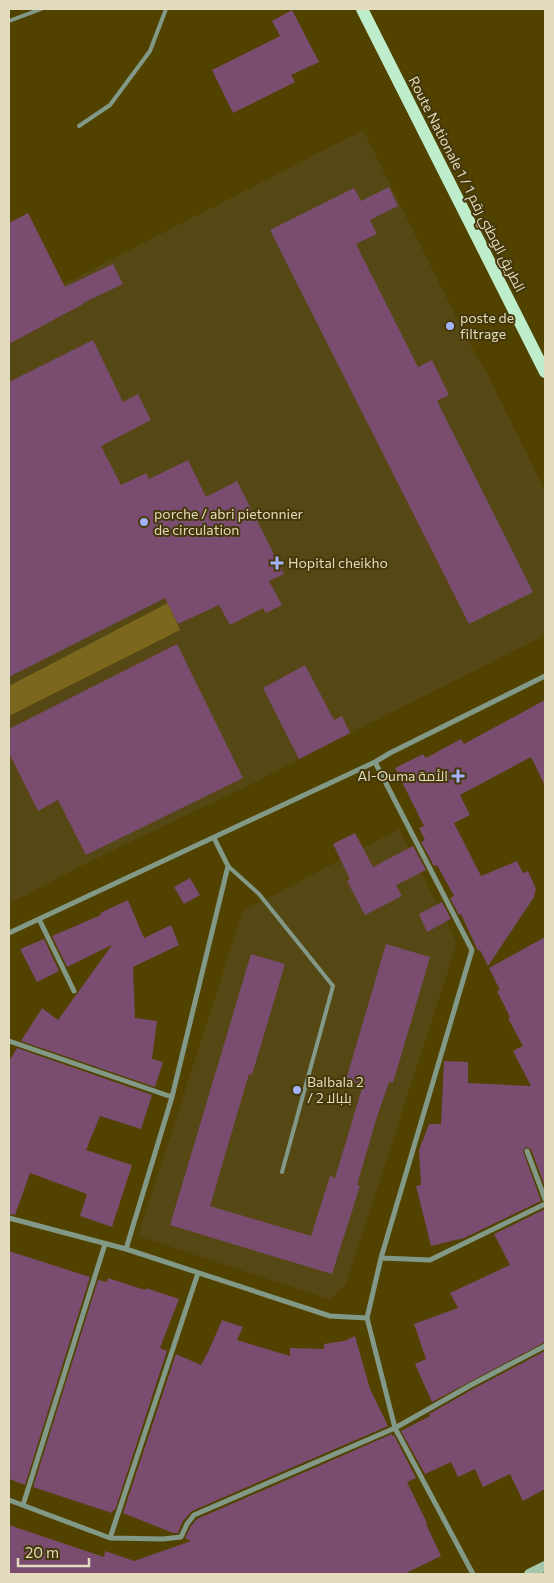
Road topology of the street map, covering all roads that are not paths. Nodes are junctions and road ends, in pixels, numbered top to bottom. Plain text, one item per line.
1 (41, 9) edge
2 (166, 9) edge
3 (362, 9) edge
4 (9, 21) edge
5 (79, 126) dead end
6 (545, 372) edge
7 (545, 676) edge
8 (375, 762) junction
9 (214, 838) junction
10 (228, 866) junction
11 (39, 919) junction
12 (9, 933) edge
13 (74, 991) dead end
14 (9, 1041) edge
15 (172, 1097) junction
16 (527, 1151) dead end
17 (282, 1172) dead end
18 (545, 1199) edge
19 (545, 1204) edge
20 (9, 1218) edge
21 (105, 1244) junction
22 (126, 1249) junction
23 (381, 1258) junction
24 (198, 1273) junction
25 (367, 1318) junction
26 (545, 1346) edge
27 (395, 1428) junction
28 (9, 1500) edge
29 (23, 1505) junction
30 (110, 1538) junction
31 (545, 1566) edge
32 (473, 1574) edge
33 (529, 1574) edge

1 - 4 lane
2 - 5 lane
3 - 6 main road, Route Nationale 1 / الطريق الوطني رقم 1
7 - 8 street
8 - 9 street
8 - 23 street
9 - 10 street
9 - 11 street
10 - 15 street
10 - 17 lane
11 - 12 street
11 - 13 street
14 - 15 street
15 - 22 street
16 - 18 street
19 - 23 street
20 - 21 street
21 - 22 street
21 - 29 street
22 - 24 street
23 - 25 street
24 - 25 street
24 - 30 street
25 - 27 street
26 - 27 street
27 - 30 street
27 - 32 street
28 - 29 street
29 - 30 street
31 - 33 main road

